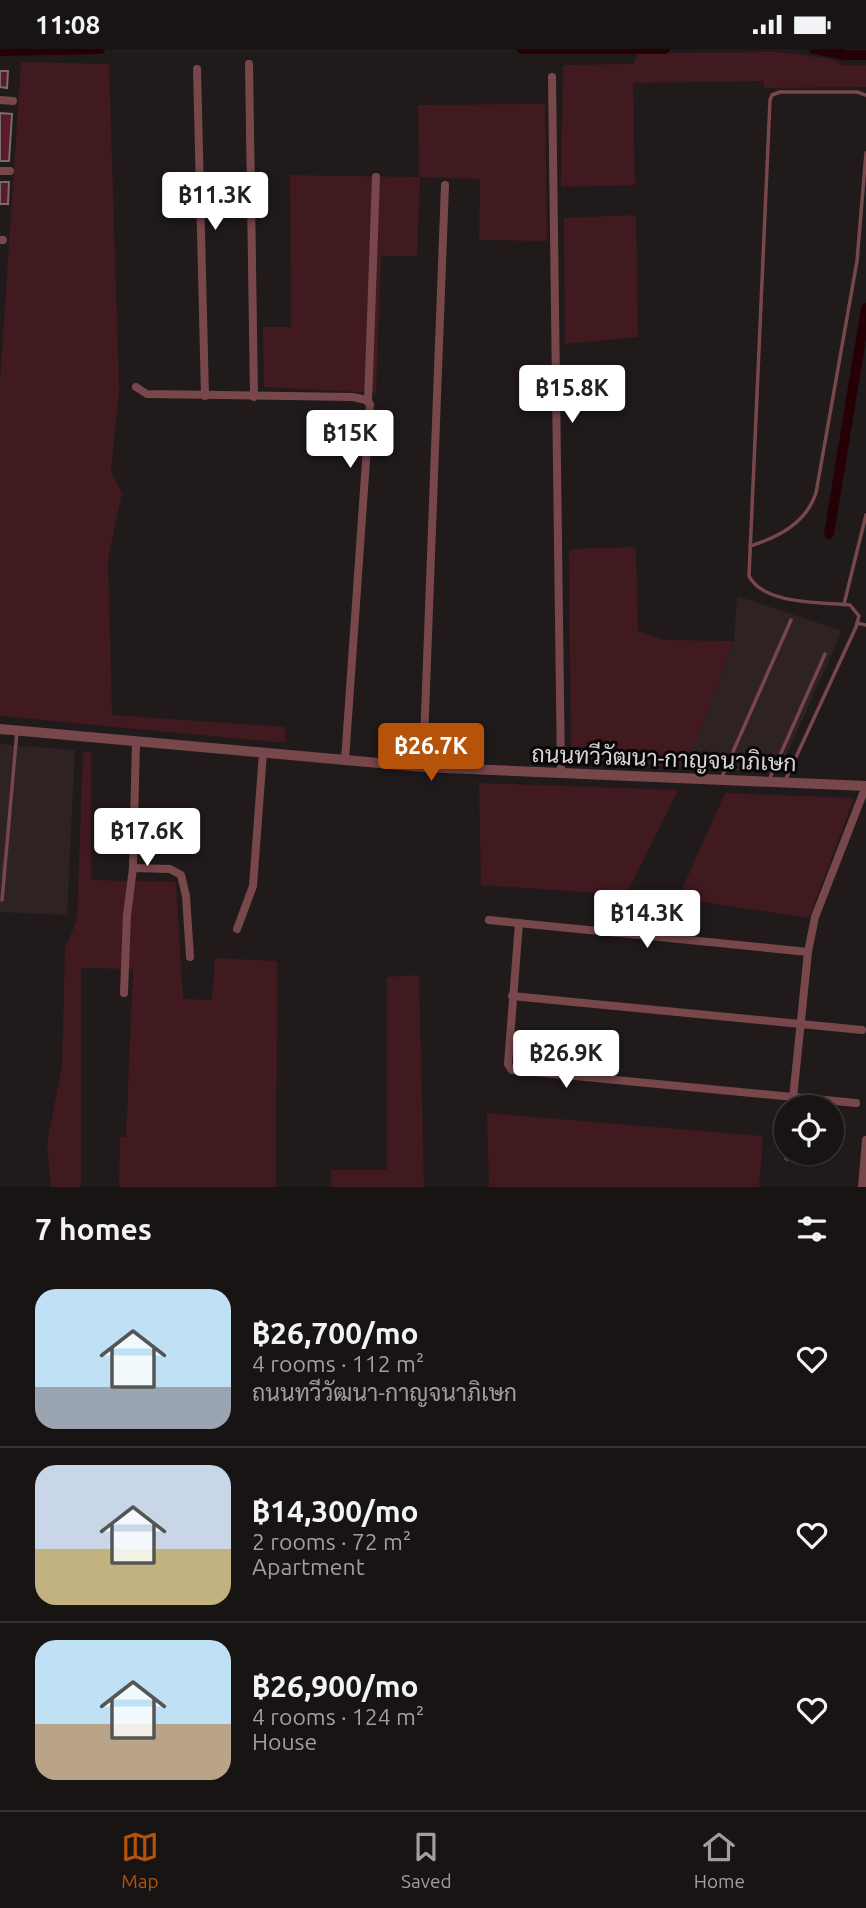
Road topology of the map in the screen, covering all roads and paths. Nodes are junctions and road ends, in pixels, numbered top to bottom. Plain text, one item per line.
1 (249, 64) dead end
2 (197, 69) dead end
3 (552, 77) dead end
4 (866, 95) edge
5 (0, 100) edge
6 (12, 101) dead end
7 (866, 153) edge
8 (376, 177) dead end
9 (445, 185) dead end
10 (135, 387) dead end
11 (205, 396) junction
12 (254, 397) junction
13 (368, 402) junction
14 (866, 515) edge
15 (750, 546) junction
16 (844, 604) junction
17 (791, 620) dead end
18 (857, 623) junction
19 (866, 625) edge
20 (825, 654) dead end
21 (0, 729) edge
22 (18, 730) junction
23 (135, 741) junction
24 (263, 753) junction
25 (345, 760) junction
26 (423, 767) junction
27 (561, 774) junction
28 (720, 781) junction
29 (769, 782) junction
30 (784, 782) junction
31 (866, 786) edge
32 (133, 868) junction
33 (2, 900) edge
34 (489, 919) dead end
35 (519, 923) junction
36 (237, 929) dead end
37 (808, 952) junction
38 (190, 957) dead end
39 (124, 993) dead end
40 (512, 996) junction
41 (802, 1025) junction
42 (862, 1030) dead end
43 (774, 1095) edge
44 (793, 1095) edge
45 (844, 1102) edge
46 (856, 1103) dead end
47 (866, 1140) edge
48 (862, 1187) edge

1 - 12 street
2 - 11 street
3 - 27 street
4 - 15 lane
5 - 6 street
7 - 15 lane
8 - 13 street
9 - 26 street
10 - 11 street
11 - 12 street
12 - 13 street
13 - 25 street
14 - 16 lane
15 - 16 lane
16 - 18 lane
17 - 28 lane
18 - 19 lane
18 - 30 lane
20 - 29 lane
21 - 22 street, ถนนทวีวัฒนา-กาญจนาภิเษก
22 - 23 street, ถนนทวีวัฒนา-กาญจนาภิเษก
22 - 33 lane
23 - 24 street, ถนนทวีวัฒนา-กาญจนาภิเษก
23 - 32 street
24 - 25 street, ถนนทวีวัฒนา-กาญจนาภิเษก
24 - 36 street
25 - 26 street, ถนนทวีวัฒนา-กาญจนาภิเษก
26 - 27 street, ถนนทวีวัฒนา-กาญจนาภิเษก
27 - 28 street, ถนนทวีวัฒนา-กาญจนาภิเษก
28 - 29 street, ถนนทวีวัฒนา-กาญจนาภิเษก
29 - 30 street, ถนนทวีวัฒนา-กาญจนาภิเษก
30 - 31 street, ถนนทวีวัฒนา-กาญจนาภิเษก
31 - 37 street
32 - 38 street
32 - 39 street
34 - 35 street
35 - 37 street
35 - 40 street
37 - 41 street
40 - 41 street
40 - 43 street
41 - 42 street
41 - 44 street
45 - 46 street
47 - 48 street

